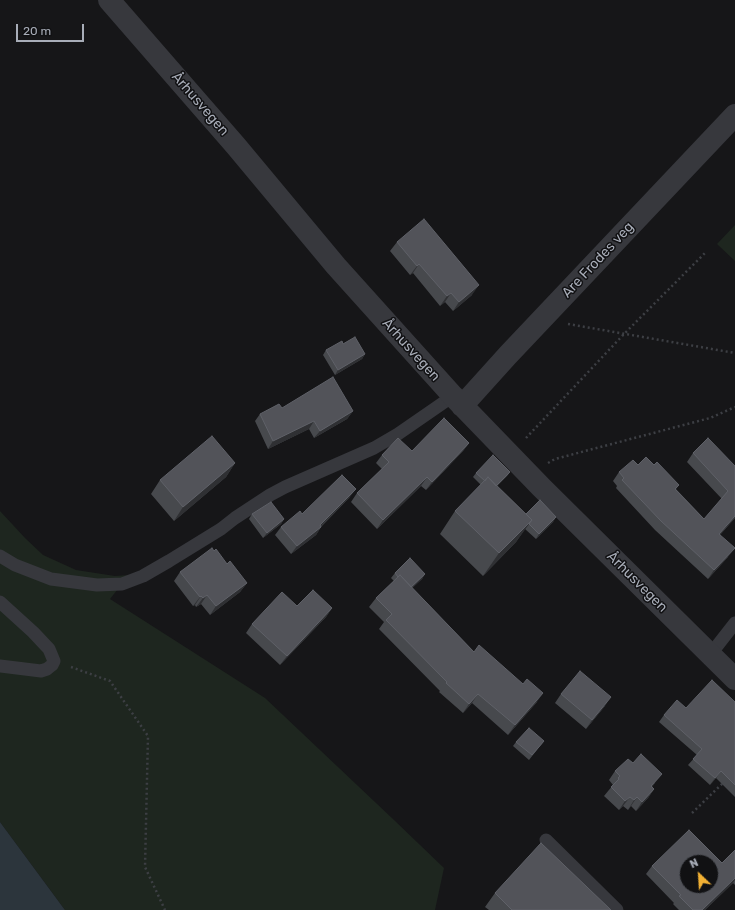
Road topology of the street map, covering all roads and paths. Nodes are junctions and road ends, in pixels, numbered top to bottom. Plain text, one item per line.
1 (109, 0) edge
2 (735, 115) edge
3 (706, 252) dead end
4 (542, 319) junction
5 (624, 334) junction
6 (735, 353) edge
7 (457, 401) junction
8 (735, 407) edge
9 (510, 455) junction
10 (530, 475) junction
11 (0, 556) edge
12 (0, 602) edge
13 (735, 623) edge
14 (710, 655) junction
15 (54, 661) junction
16 (0, 666) edge
17 (735, 679) edge
18 (724, 782) edge
19 (692, 812) dead end
20 (546, 840) dead end
21 (165, 910) edge
22 (617, 910) edge

1 - 7 street, Århusvegen
2 - 4 street, Are Frodes veg
3 - 5 path
4 - 5 path
4 - 7 street, Are Frodes veg
5 - 6 path
5 - 9 path
7 - 9 street, Århusvegen
7 - 11 lane
8 - 10 path
9 - 10 street, Århusvegen
10 - 14 street, Århusvegen
12 - 15 lane
13 - 14 lane
14 - 17 street, Århusvegen
15 - 16 lane
15 - 21 path
18 - 19 path
20 - 22 lane

